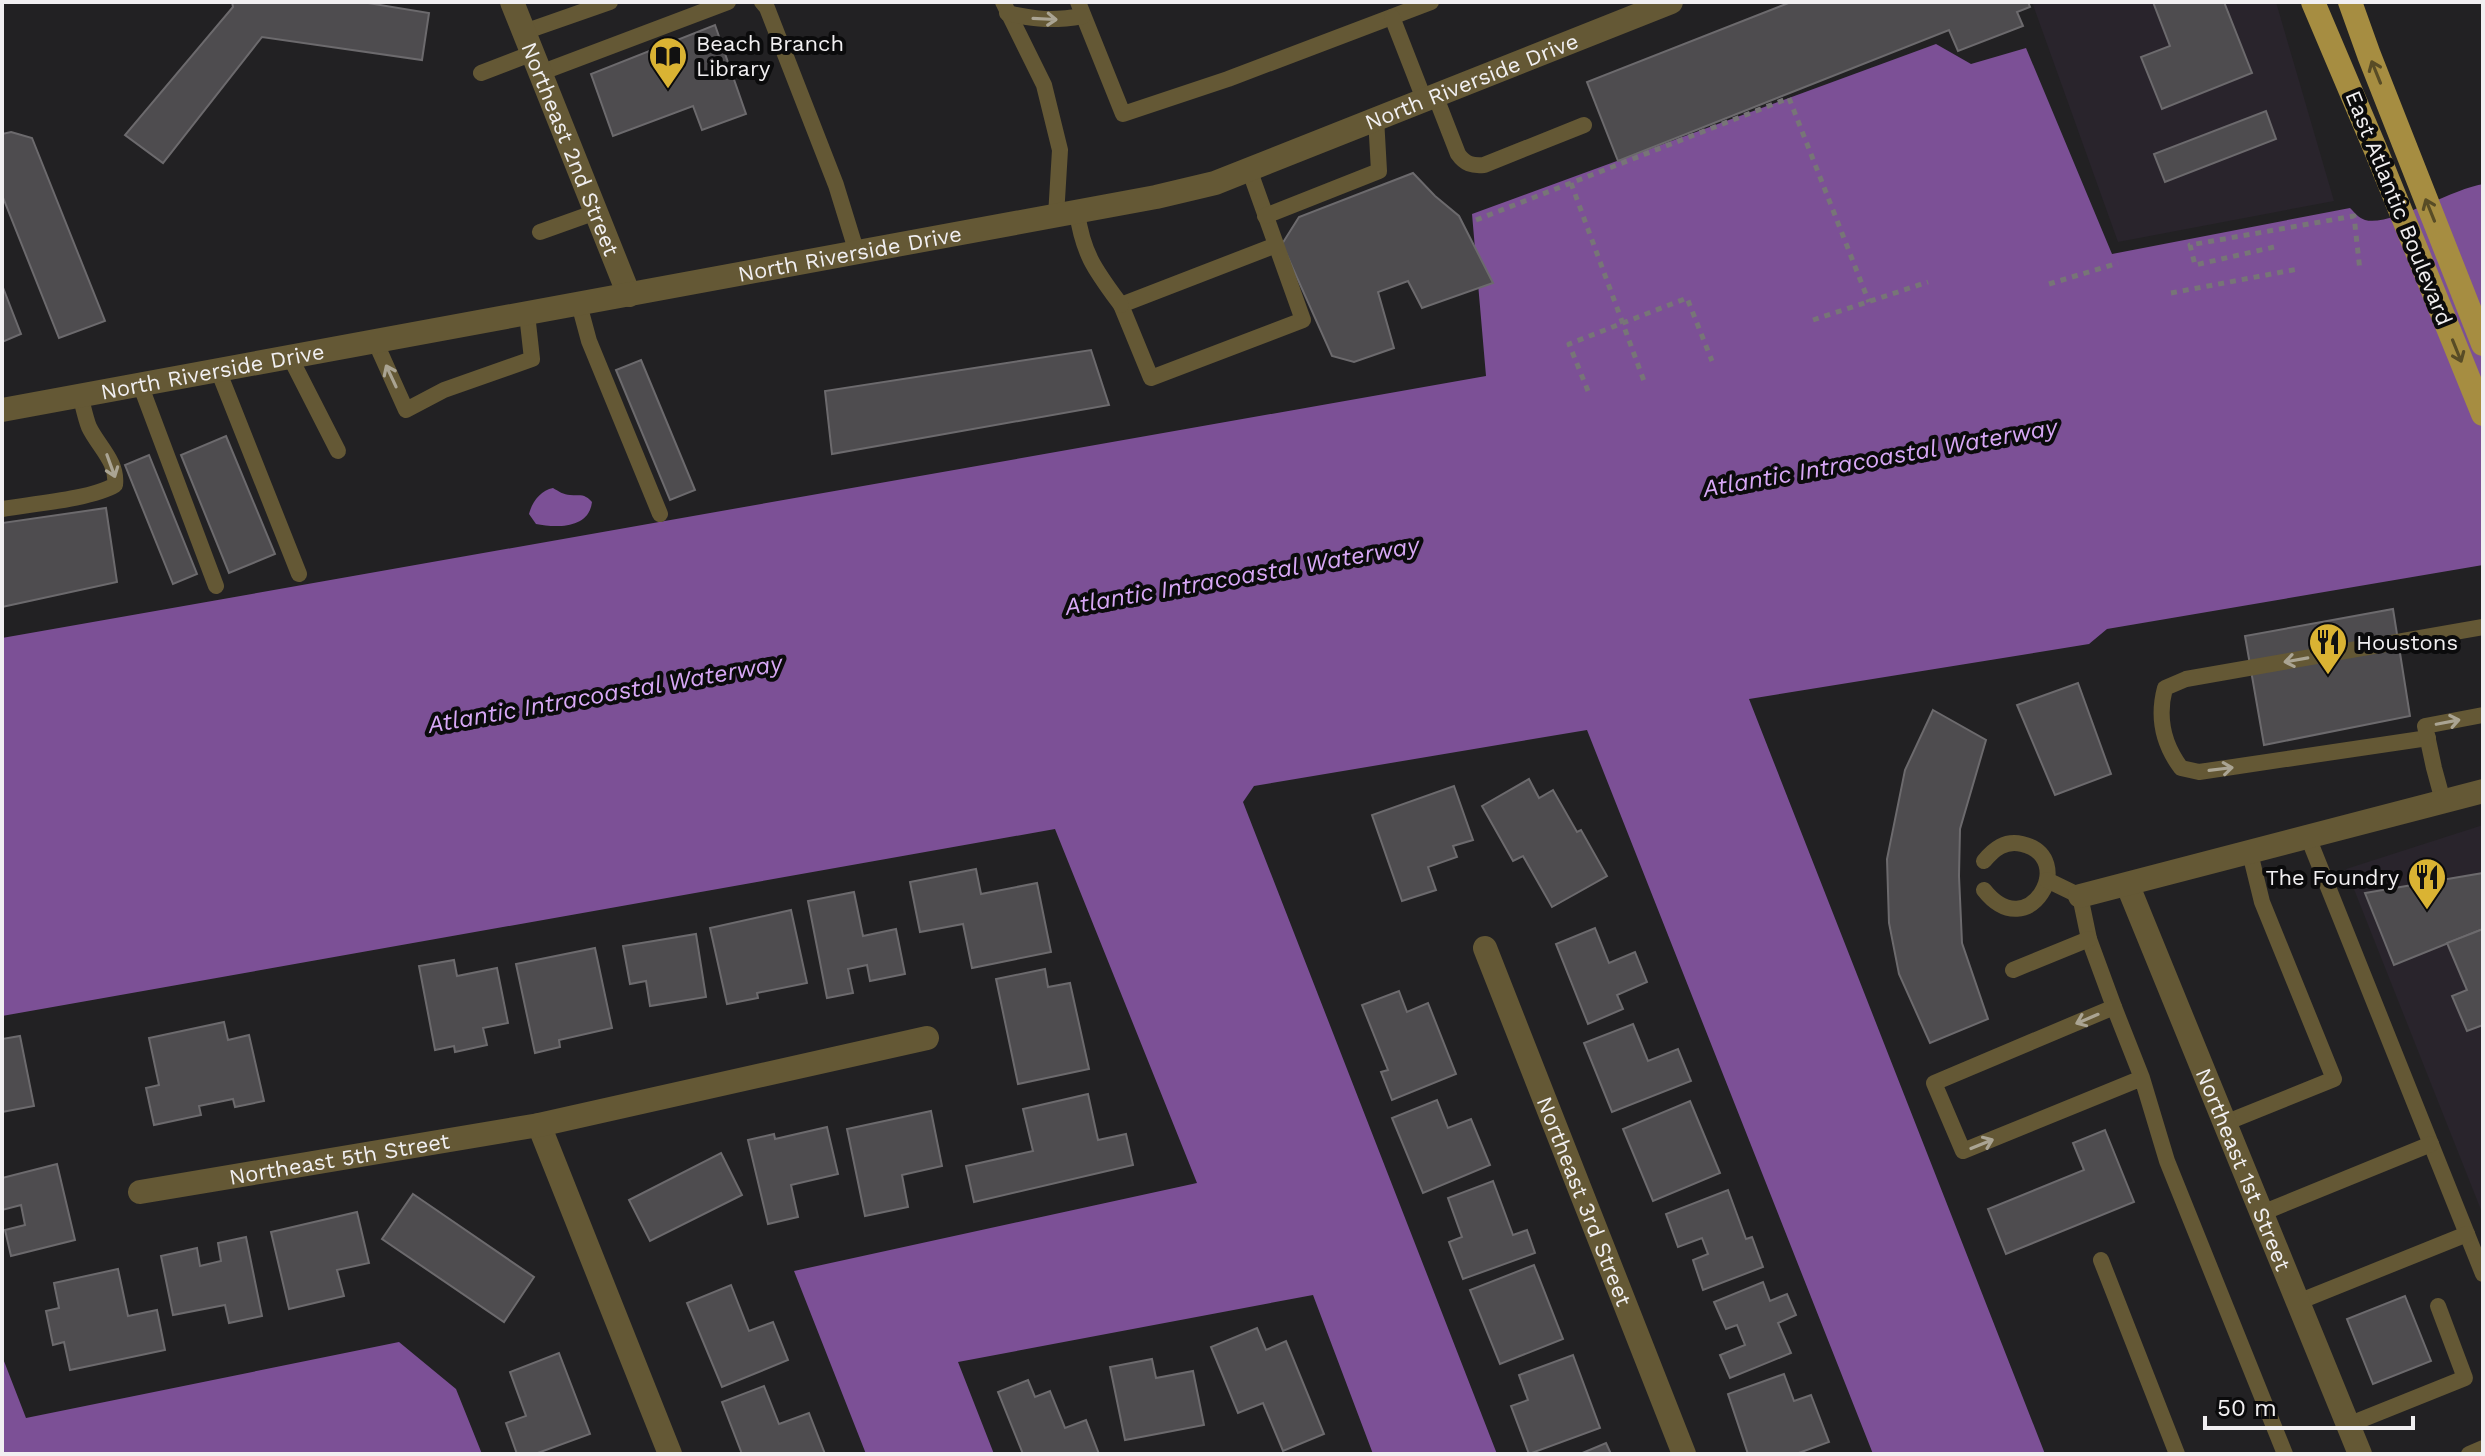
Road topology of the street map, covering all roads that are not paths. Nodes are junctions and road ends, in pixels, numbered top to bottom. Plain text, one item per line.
1 (512, 2) edge
2 (610, 2) edge
3 (728, 2) edge
4 (762, 2) edge
5 (1431, 2) edge
6 (1671, 2) edge
7 (2313, 2) edge
8 (2350, 2) edge
9 (1005, 8) edge
10 (1080, 9) edge
11 (1392, 17) junction
12 (532, 53) junction
13 (481, 73) dead end
14 (1430, 97) junction
15 (1376, 118) junction
16 (1584, 125) dead end
17 (1249, 169) junction
18 (596, 212) junction
19 (1066, 214) junction
20 (1265, 216) junction
21 (540, 232) dead end
22 (1276, 245) junction
23 (857, 253) junction
24 (629, 295) junction
25 (579, 304) junction
26 (1121, 305) junction
27 (527, 314) junction
28 (375, 341) junction
29 (2483, 344) edge
30 (290, 357) junction
31 (218, 370) junction
32 (140, 384) junction
33 (80, 395) junction
34 (2, 410) edge
35 (2483, 414) edge
36 (338, 451) dead end
37 (2, 509) edge
38 (660, 514) dead end
39 (299, 574) dead end
40 (216, 586) dead end
41 (2483, 627) edge
42 (2483, 715) edge
43 (2428, 738) junction
44 (2483, 791) edge
45 (2443, 801) junction
46 (2308, 837) junction
47 (2250, 853) junction
48 (1984, 861) dead end
49 (2047, 880) junction
50 (2128, 886) junction
51 (1984, 890) dead end
52 (2080, 896) junction
53 (2089, 939) junction
54 (1485, 948) dead end
55 (2013, 970) dead end
56 (2114, 1007) junction
57 (927, 1038) dead end
58 (2142, 1078) junction
59 (2225, 1123) junction
60 (539, 1125) junction
61 (2431, 1144) junction
62 (140, 1192) dead end
63 (2262, 1213) junction
64 (2467, 1234) junction
65 (2101, 1260) dead end
66 (2483, 1274) edge
67 (2298, 1302) junction
68 (2438, 1306) dead end
69 (2348, 1425) junction
70 (2483, 1448) edge
71 (2279, 1452) edge
72 (670, 1454) edge
73 (1684, 1454) edge
74 (2177, 1454) edge
75 (2360, 1454) edge
76 (2469, 1454) edge

1 - 12 street, Northeast 2nd Street
2 - 12 lane
3 - 12 lane
4 - 23 lane
5 - 11 lane
6 - 14 street, North Riverside Drive
7 -> 35 main road, East Atlantic Boulevard
29 -> 8 main road, East Atlantic Boulevard
9 -> 10 lane
9 - 19 lane
10 - 11 lane
11 - 14 lane
12 - 13 lane
12 - 18 street, Northeast 2nd Street
14 - 15 street, North Riverside Drive
14 - 16 lane
15 - 17 street, North Riverside Drive
15 - 20 lane
17 - 19 street, North Riverside Drive
17 - 20 lane
18 - 21 lane
18 - 24 street, Northeast 2nd Street
19 - 23 street, North Riverside Drive
19 - 26 lane
20 - 22 lane
22 - 26 lane
22 - 26 lane
23 - 24 street, North Riverside Drive
24 - 25 street, North Riverside Drive
25 - 27 street, North Riverside Drive
25 - 38 lane
27 - 28 street, North Riverside Drive
27 -> 28 lane
28 - 30 street, North Riverside Drive
30 - 31 street, North Riverside Drive
30 - 36 lane
31 - 32 street, North Riverside Drive
31 - 39 lane
32 - 33 street, North Riverside Drive
32 - 40 lane
33 - 34 street, North Riverside Drive
33 -> 37 lane
41 -> 43 lane
43 -> 42 lane
43 - 45 lane
44 - 45 street
45 - 46 street
46 - 47 street
46 - 61 lane
47 - 50 street
47 - 59 lane
48 - 49 lane
49 - 51 lane
49 - 52 lane
50 - 52 street
50 - 59 street, Northeast 1st Street
52 - 53 lane
53 - 55 lane
53 - 56 lane
54 - 73 street, Northeast 3rd Street
56 - 58 lane
56 -> 58 lane
57 - 60 street, Northeast 5th Street
58 - 71 lane
59 - 63 street, Northeast 1st Street
60 - 62 street, Northeast 5th Street
60 - 72 street
61 - 63 lane
61 - 64 lane
63 - 67 street, Northeast 1st Street
64 - 66 lane
64 - 67 lane
65 - 74 lane
67 - 69 street, Northeast 1st Street
68 - 69 lane
69 - 75 street, Northeast 1st Street
70 - 76 lane

